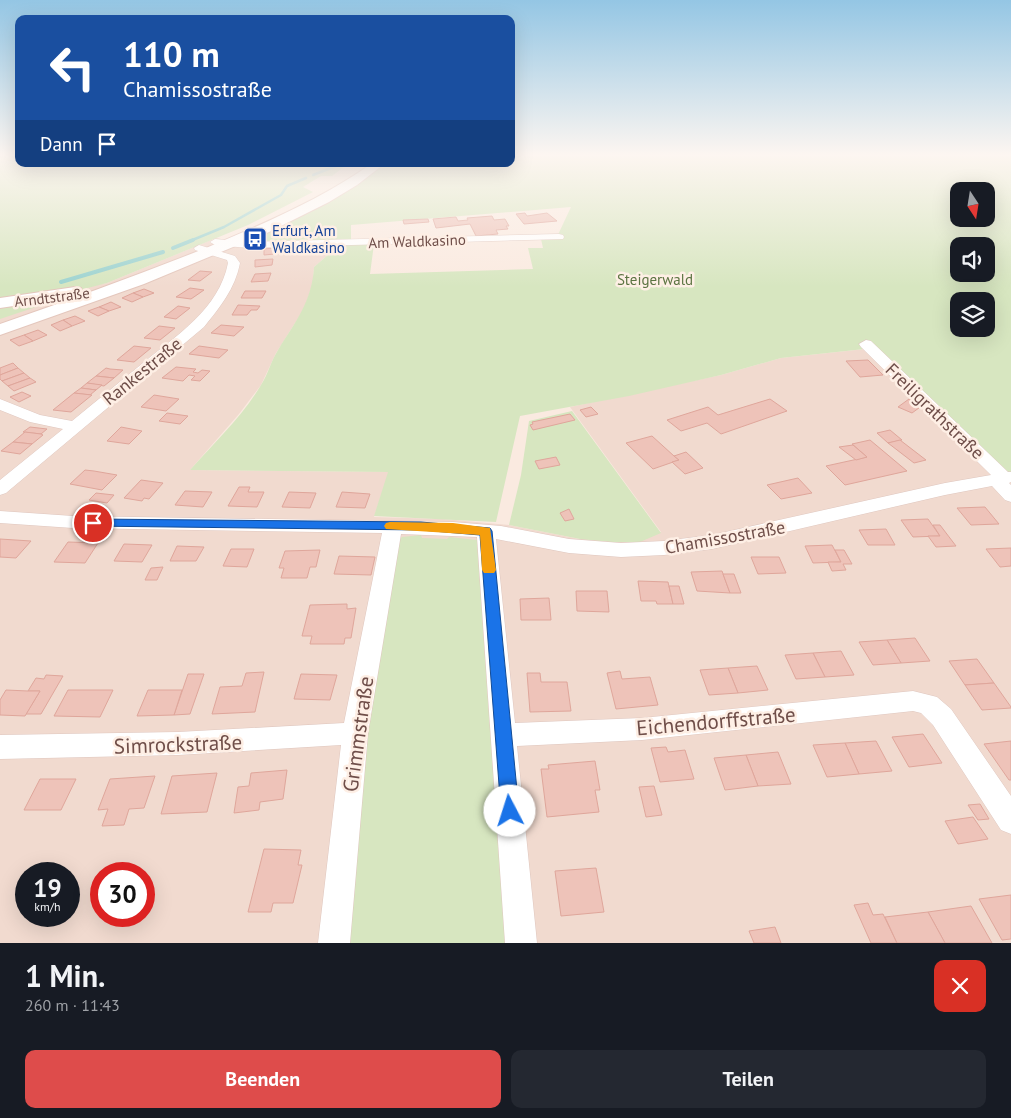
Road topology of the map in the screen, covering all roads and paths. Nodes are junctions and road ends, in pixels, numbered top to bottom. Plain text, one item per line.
1 (304, 199) edge
2 (324, 199) edge
3 (559, 237) dead end
4 (217, 249) junction
5 (99, 292) junction
6 (0, 303) edge
7 (0, 324) edge
8 (0, 330) edge
9 (866, 344) dead end
10 (0, 404) edge
11 (74, 426) junction
12 (1004, 478) edge
13 (0, 489) edge
14 (1011, 496) edge
15 (0, 517) edge
16 (393, 526) junction
17 (486, 531) junction
18 (355, 733) junction
19 (503, 735) junction
20 (0, 747) edge
21 (1011, 820) edge
22 (334, 943) edge
23 (521, 943) edge

1 - 4 main road
2 - 4 main road
3 - 4 street, Am Waldkasino
4 - 5 main road
4 - 11 street, Rankestraße
5 - 6 main road, Arndtstraße
5 - 7 main road
5 - 8 main road
9 - 12 street, Freiligrathstraße
10 - 11 street
11 - 13 street, Rankestraße
12 - 14 street, Freiligrathstraße
12 - 17 street, Chamissostraße
15 - 16 street, Chamissostraße
16 - 17 street, Chamissostraße
16 - 18 street, Grimmstraße
17 - 19 street
18 - 20 street, Simrockstraße
18 - 22 street, Grimmstraße
19 - 21 street, Eichendorffstraße
19 - 23 street

